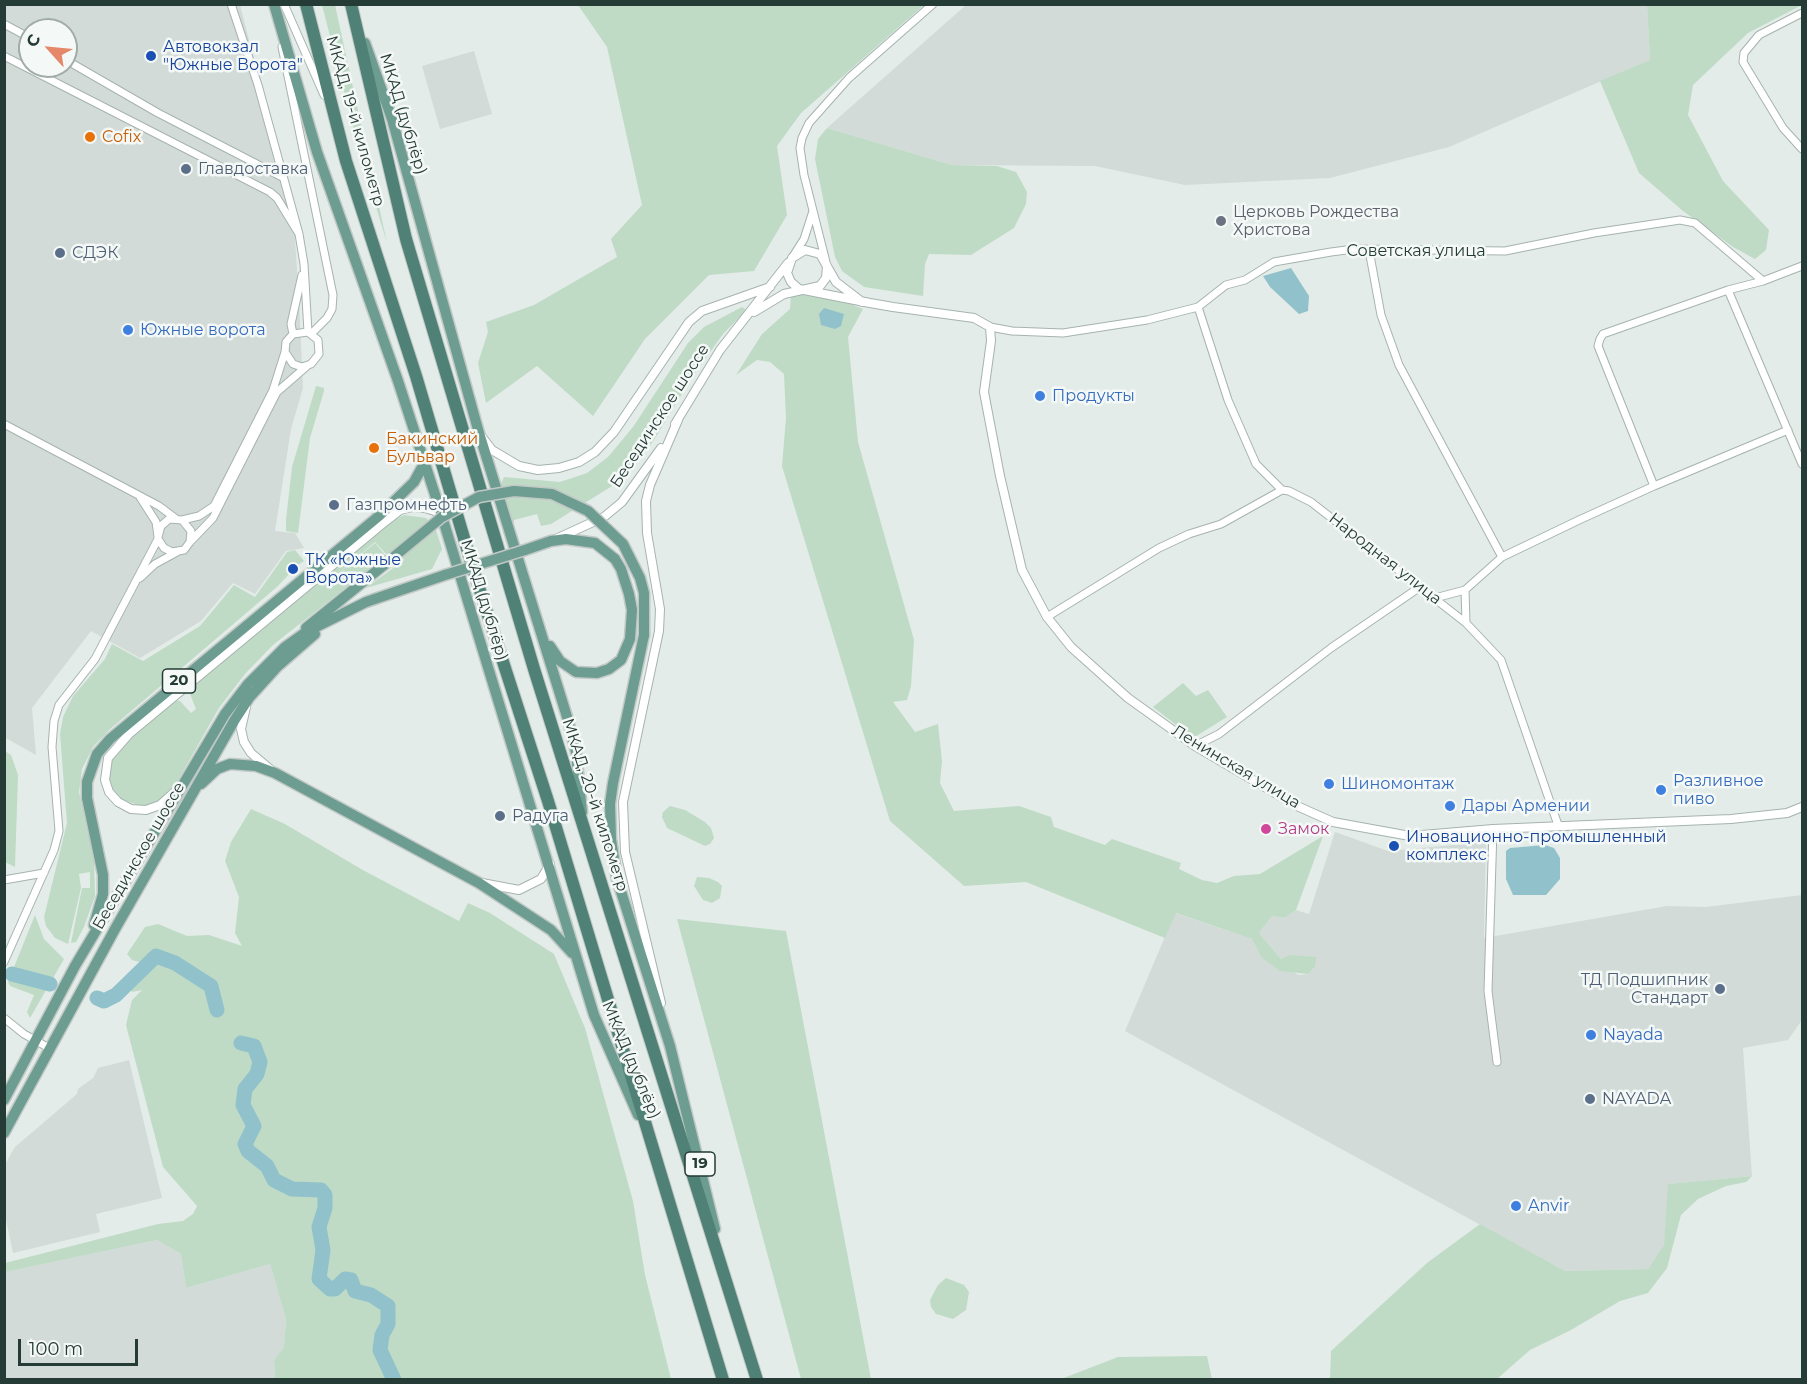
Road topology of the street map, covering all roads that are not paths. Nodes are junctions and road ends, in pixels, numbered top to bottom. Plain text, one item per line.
1 (231, 4) edge
2 (306, 4) edge
3 (933, 4) edge
4 (351, 5) edge
5 (278, 7) edge
6 (1803, 13) edge
7 (4, 24) edge
8 (18, 32) edge
9 (4, 56) edge
10 (78, 67) edge
11 (334, 117) junction
12 (1803, 149) edge
13 (282, 177) junction
14 (813, 203) junction
15 (299, 234) junction
16 (406, 239) joint
17 (1369, 250) junction
18 (792, 258) junction
19 (826, 262) junction
20 (304, 264) junction
21 (1803, 266) edge
22 (1761, 280) junction
23 (770, 287) junction
24 (804, 290) junction
25 (1728, 290) junction
26 (862, 302) junction
27 (1198, 307) junction
28 (739, 327) junction
29 (990, 327) junction
30 (310, 333) junction
31 (293, 334) junction
32 (285, 352) junction
33 (307, 366) junction
34 (678, 420) junction
35 (4, 424) edge
36 (1788, 430) junction
37 (479, 434) junction
38 (425, 462) junction
39 (1803, 464) edge
40 (1654, 486) junction
41 (1282, 490) junction
42 (138, 495) junction
43 (441, 513) junction
44 (178, 519) junction
45 (158, 538) junction
46 (551, 541) junction
47 (190, 542) junction
48 (177, 552) junction
49 (1502, 557) junction
50 (136, 582) junction
51 (1420, 587) junction
52 (1465, 590) junction
53 (1434, 598) junction
54 (1047, 617) junction
55 (334, 619) junction
56 (1466, 622) junction
57 (542, 633) junction
58 (285, 647) junction
59 (249, 698) junction
60 (1195, 746) junction
61 (275, 773) junction
62 (188, 779) junction
63 (190, 799) junction
64 (1803, 807) edge
65 (582, 821) junction
66 (1558, 825) junction
67 (1493, 829) junction
68 (550, 864) junction
69 (44, 873) junction
70 (4, 880) edge
71 (479, 883) junction
72 (576, 960) junction
73 (4, 962) edge
74 (75, 966) junction
75 (4, 1018) edge
76 (35, 1041) junction
77 (670, 1046) junction
78 (49, 1048) junction
79 (1497, 1062) dead end
80 (4, 1100) edge
81 (4, 1133) edge
82 (647, 1133) junction
83 (727, 1282) junction
84 (723, 1380) edge
85 (757, 1380) edge

1 - 13 street
2 - 11 highway, МКАД, 19-й километр
3 - 14 street
4 - 16 highway, МКАД, 19-й километр
4 - 37 main road, МКАД (дублёр)
5 - 11 street
5 - 30 street
5 - 38 main road, МКАД (дублёр)
6 - 12 street
7 - 8 street
9 - 15 street
10 - 13 street
11 - 82 highway, МКАД, 19-й километр
13 - 15 street
14 - 18 street
14 - 19 street
15 - 20 street
16 - 65 highway, МКАД, 20-й километр
17 - 22 street, Советская улица
17 - 27 street, Советская улица
17 - 49 street
18 - 19 street
18 - 23 street, Бесединское шоссе
18 - 24 street
19 - 24 street
19 - 26 street
20 - 30 street
20 - 31 street
21 - 22 street
22 - 25 street
23 - 28 street, Бесединское шоссе
23 - 37 street
24 - 26 street
24 - 28 street, Бесединское шоссе
25 - 36 street
25 - 40 street
26 - 29 street
27 - 29 street
27 - 41 street, Народная улица
28 - 34 street, Бесединское шоссе
29 - 54 street, Ленинская улица
30 - 31 street
30 - 33 street
31 - 32 street
32 - 33 street
32 - 44 street
33 - 47 street
34 - 46 street, Бесединское шоссе
34 - 77 street, 19
35 - 42 street
36 - 39 street
36 - 40 street
37 - 57 main road, МКАД (дублёр)
38 - 43 main road, МКАД (дублёр)
38 - 74 main road, 20
40 - 49 street
41 - 51 street, Народная улица
41 - 54 street
42 - 44 street
42 - 45 street
43 - 62 street
43 - 68 main road, МКАД (дублёр)
44 - 45 street
44 - 47 street
45 - 48 street
45 - 50 street
46 - 55 main road, Бесединское шоссе, bridge
46 - 57 main road
47 - 48 street
48 - 50 street
49 - 52 street
50 - 69 street
51 - 53 street, Народная улица
51 - 60 street
52 - 53 street
52 - 56 street
53 - 56 street, Народная улица
54 - 60 street, Ленинская улица
55 - 58 main road, Бесединское шоссе
55 - 59 main road, Бесединское шоссе
56 - 66 street, Народная улица
57 - 65 main road, МКАД (дублёр)
58 - 62 main road, Бесединское шоссе
58 - 77 main road, bridge
59 - 61 street
59 - 63 main road, Бесединское шоссе
60 - 67 street, Ленинская улица
61 - 63 main road
61 - 71 main road
62 - 74 main road, Бесединское шоссе
63 - 78 main road, Бесединское шоссе
64 - 66 street, Ленинская улица
65 - 83 highway, МКАД, 20-й километр
66 - 67 street, Ленинская улица
67 - 79 street
68 - 71 street
68 - 72 main road, МКАД (дублёр)
69 - 70 street
69 - 73 street
71 - 72 main road
72 - 82 main road, МКАД (дублёр)
74 - 76 main road, Бесединское шоссе
75 - 76 street
76 - 78 street
76 - 80 main road, Бесединское шоссе
77 - 83 main road, 19
78 - 81 main road, Бесединское шоссе
82 - 84 highway
83 - 85 highway, МКАД, 20-й километр

